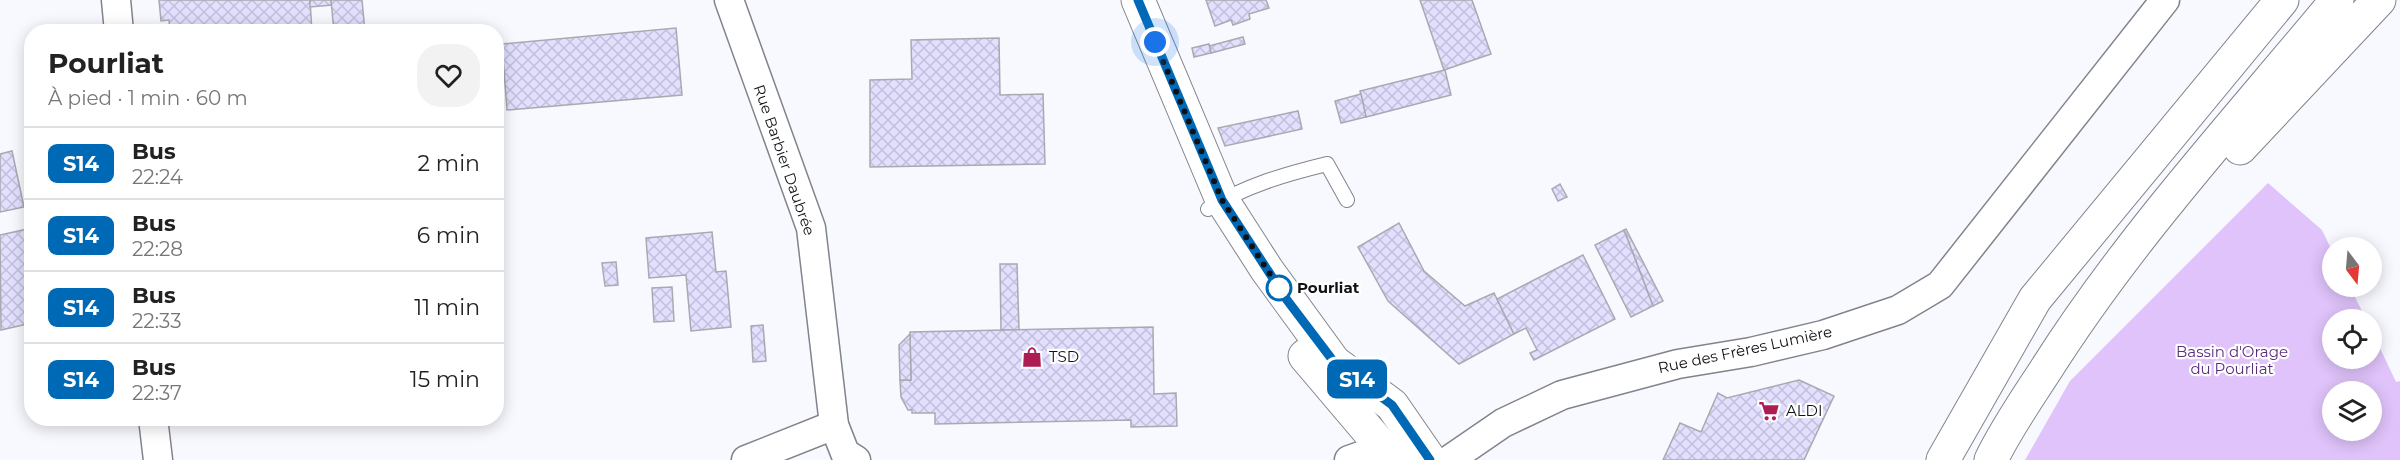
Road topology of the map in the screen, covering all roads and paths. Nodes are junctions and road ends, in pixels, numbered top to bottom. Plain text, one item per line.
1 (116, 0) edge
2 (729, 0) edge
3 (1120, 0) edge
4 (1138, 0) edge
5 (2165, 0) edge
6 (2282, 0) edge
7 (2337, 0) edge
8 (2379, 0) edge
9 (118, 24) edge
10 (1347, 200) dead end
11 (1215, 204) junction
12 (2132, 246) junction
13 (834, 425) junction
14 (154, 426) edge
15 (1392, 456) edge
16 (158, 460) edge
17 (746, 460) edge
18 (856, 460) edge
19 (1349, 460) edge
20 (1430, 460) edge
21 (1449, 460) edge
22 (1942, 460) edge
23 (1991, 460) edge

1 - 9 street
2 - 13 street, Rue Barbier Daubrée
3 - 11 main road
4 - 11 main road
5 - 21 street, Rue des Frères Lumière
6 - 22 main road
7 - 12 main road
8 - 12 main road
10 - 11 lane
11 - 15 main road
11 - 20 main road
12 - 23 main road
13 - 17 street
13 - 18 street, Rue Barbier Daubrée
14 - 16 street
15 - 19 street

